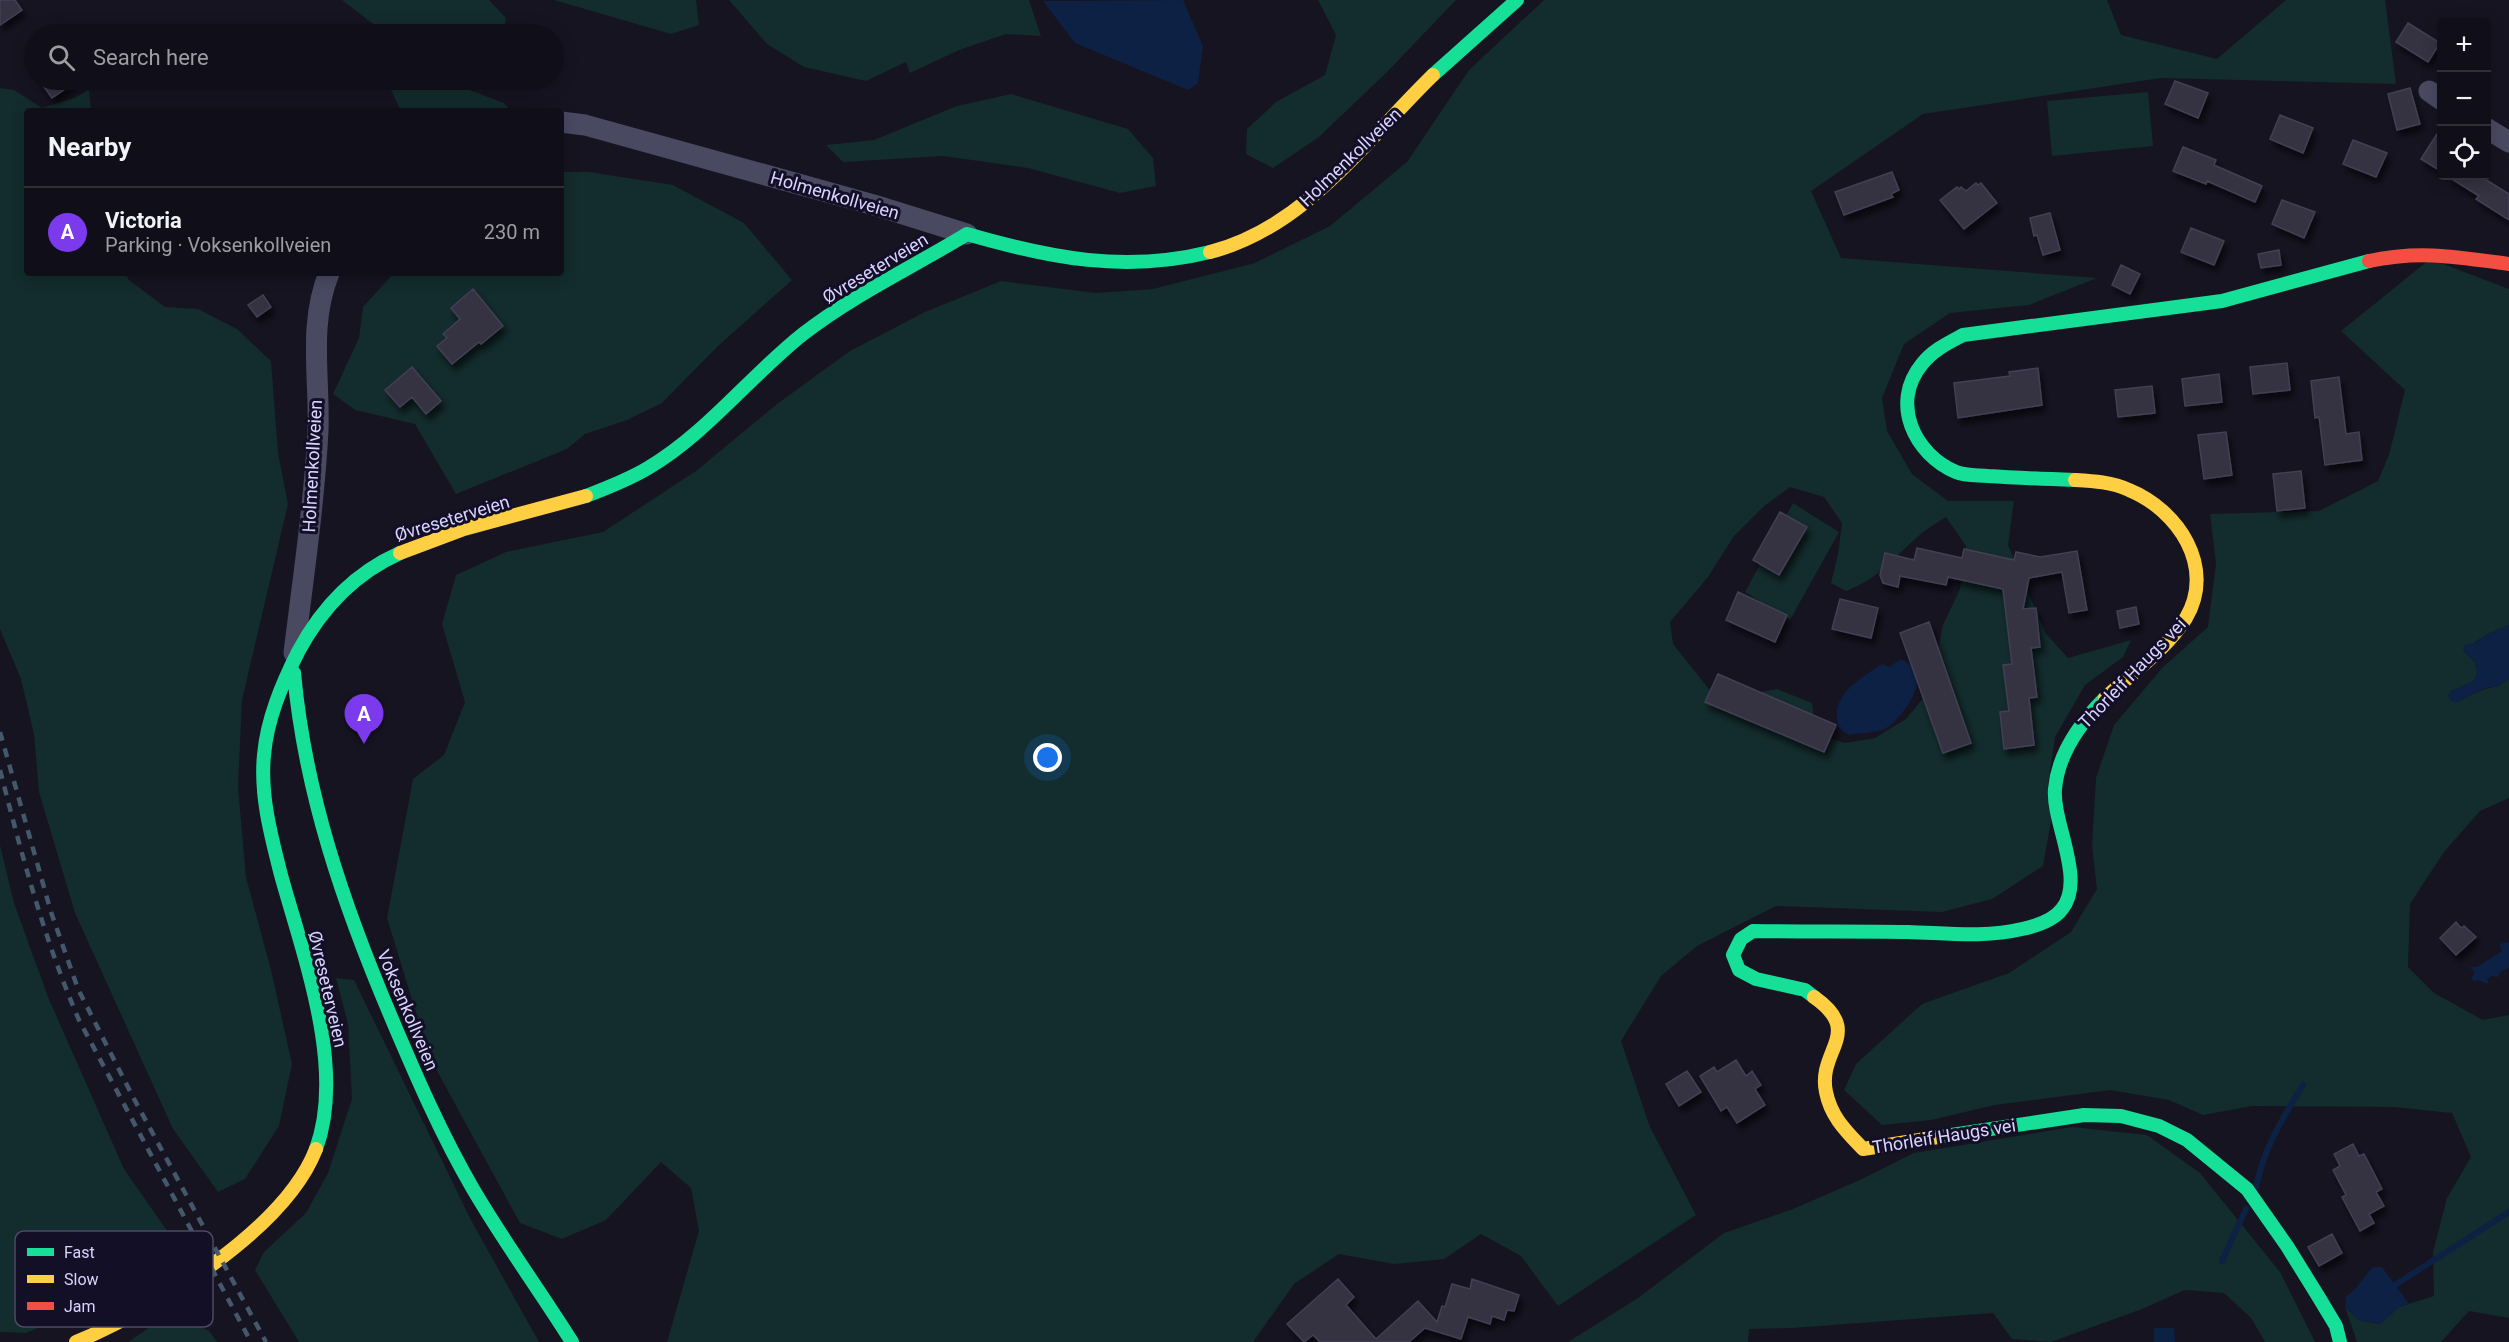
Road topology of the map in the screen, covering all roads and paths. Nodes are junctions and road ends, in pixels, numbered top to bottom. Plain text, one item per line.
1 (1517, 0) edge
2 (564, 122) edge
3 (2491, 131) edge
4 (2509, 142) edge
5 (967, 234) junction
6 (2509, 264) edge
7 (328, 276) edge
8 (294, 659) junction
9 (213, 1263) edge
10 (107, 1327) edge
11 (76, 1342) edge
12 (572, 1342) edge
13 (2340, 1342) edge

1 - 5 street, Holmenkollveien
2 - 5 street, Holmenkollveien
3 - 4 street
5 - 8 street, Øvreseterveien
6 - 13 street, Thorleif Haugs vei
7 - 8 street, Holmenkollveien
8 - 9 street, Øvreseterveien
8 - 12 street, Voksenkollveien
10 - 11 street, Øvreseterveien

